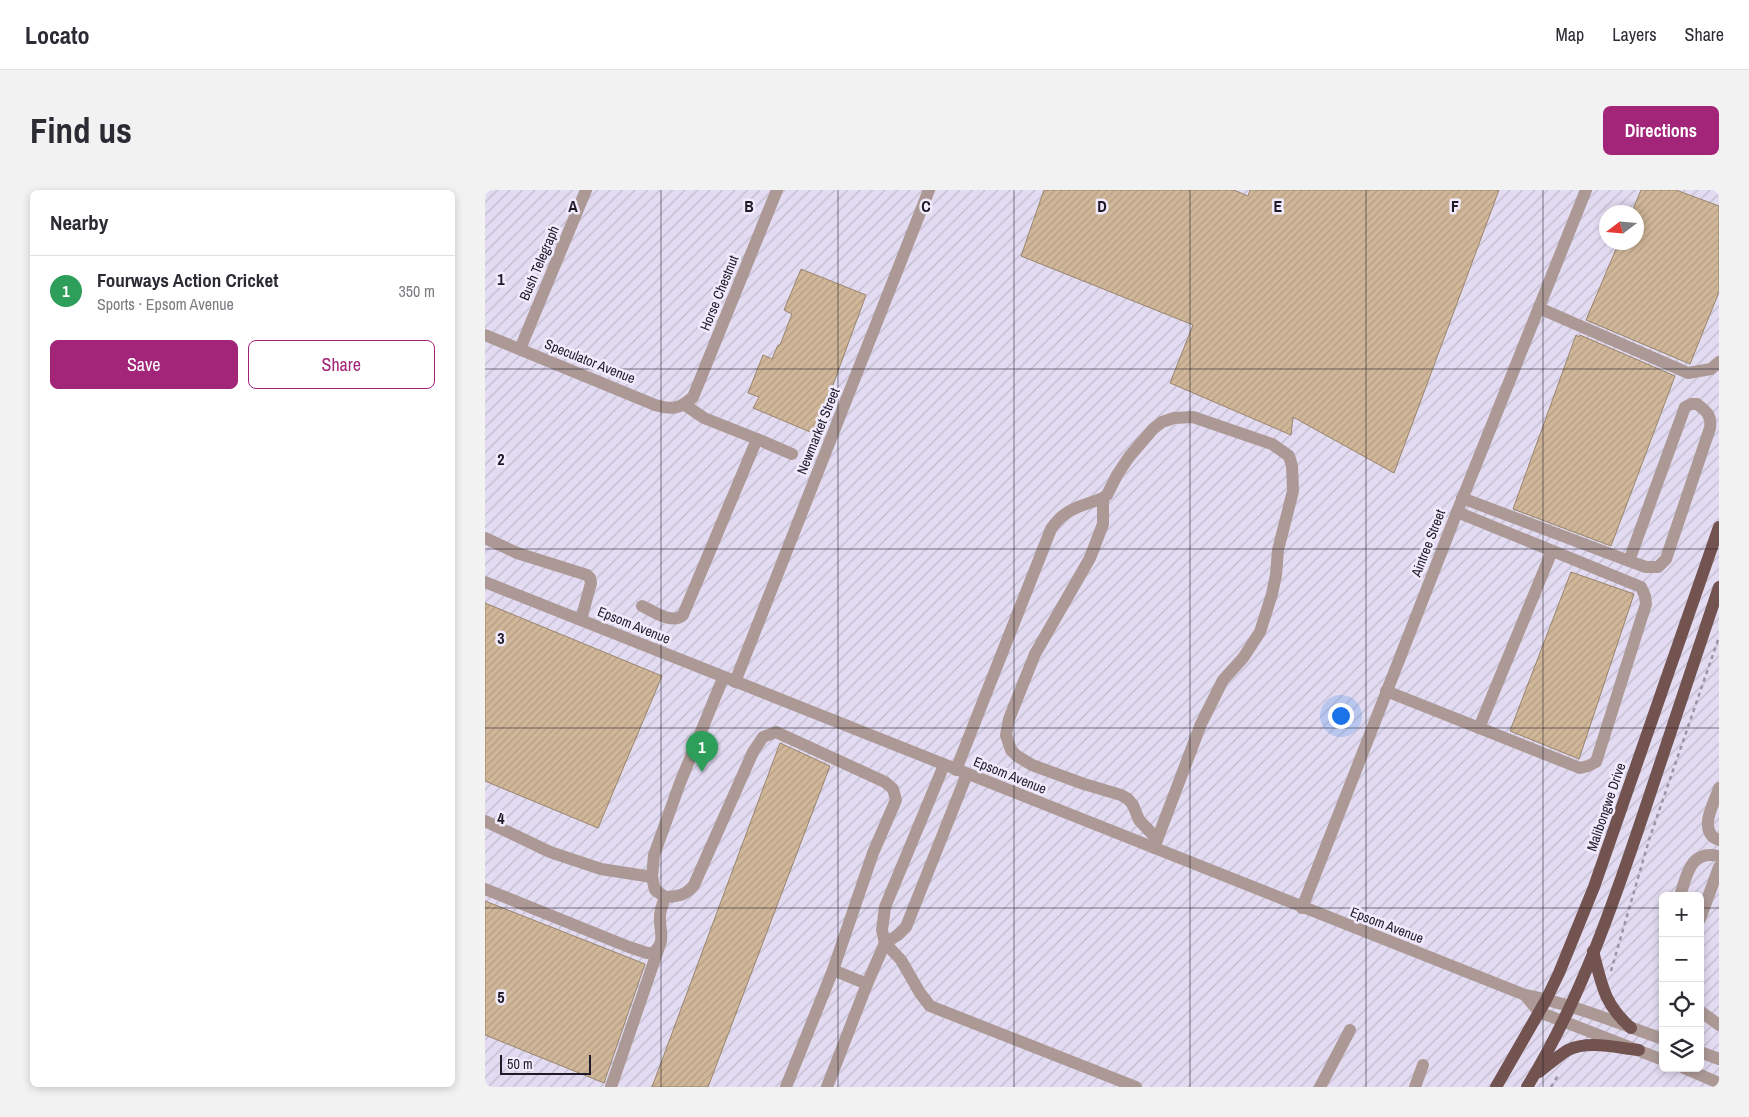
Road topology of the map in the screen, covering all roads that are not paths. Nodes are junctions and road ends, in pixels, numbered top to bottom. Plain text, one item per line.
1 (586, 190) edge
2 (777, 190) edge
3 (929, 190) edge
4 (1586, 190) edge
5 (1539, 308) junction
6 (485, 335) edge
7 (520, 348) junction
8 (1719, 362) edge
9 (685, 405) junction
10 (757, 439) junction
11 (792, 454) dead end
12 (1103, 498) junction
13 (1462, 498) junction
14 (1457, 512) junction
15 (1719, 527) edge
16 (485, 538) edge
17 (1553, 551) junction
18 (1629, 561) junction
19 (485, 582) edge
20 (1719, 587) edge
21 (642, 606) dead end
22 (581, 620) junction
23 (729, 680) junction
24 (1386, 691) junction
25 (1479, 728) junction
26 (944, 765) junction
27 (962, 772) junction
28 (1719, 788) edge
29 (485, 821) edge
30 (1719, 840) edge
31 (1156, 844) junction
32 (1719, 856) edge
33 (1719, 868) edge
34 (652, 877) junction
35 (485, 889) edge
36 (1681, 892) edge
37 (665, 897) junction
38 (1301, 908) junction
39 (1704, 908) edge
40 (885, 943) junction
41 (659, 948) junction
42 (1593, 952) junction
43 (833, 970) junction
44 (867, 984) junction
45 (1525, 995) junction
46 (1546, 1000) junction
47 (1570, 1008) junction
48 (1539, 1012) junction
49 (1704, 1014) edge
50 (1563, 1022) junction
51 (1719, 1025) edge
52 (1631, 1028) junction
53 (1350, 1030) dead end
54 (1659, 1037) edge
55 (1639, 1050) junction
56 (1704, 1053) edge
57 (1659, 1058) edge
58 (1719, 1059) edge
59 (1423, 1065) dead end
60 (1693, 1072) edge
61 (1530, 1082) edge
62 (1719, 1083) edge
63 (611, 1087) edge
64 (786, 1087) edge
65 (827, 1087) edge
66 (1136, 1087) edge
67 (1320, 1087) edge
68 (1415, 1087) edge
69 (1496, 1087) edge

1 - 7 street, Bush Telegraph
2 - 9 street, Horse Chestnut
3 - 23 street, Newmarket Street
4 - 5 street, Aintree Street
5 - 8 street
5 - 13 street, Aintree Street
6 - 7 street, Speculator Avenue
7 - 9 street, Speculator Avenue
9 - 10 street
10 - 11 street
10 - 21 street
12 - 27 street
12 - 31 street
12 - 31 street
13 - 14 street, Aintree Street
13 - 18 street
14 - 17 street
14 - 24 street, Aintree Street
15 - 46 main road, Malibongwe Drive
16 - 22 street
17 - 25 street
17 - 25 street
18 - 18 street
19 - 22 street, Epsom Avenue
20 - 42 main road
22 - 23 street, Epsom Avenue
23 - 26 street, Epsom Avenue
23 - 34 street, Newmarket Street
24 - 25 street
24 - 38 street, Aintree Street
26 - 27 street, Epsom Avenue
26 - 40 street
27 - 31 street, Epsom Avenue
27 - 40 street
28 - 30 street
29 - 34 street
31 - 38 street, Epsom Avenue
32 - 36 street
33 - 39 street
34 - 37 street
35 - 41 street
37 - 41 street
37 - 43 street
38 - 45 street, Epsom Avenue
40 - 44 street
40 - 66 street
41 - 63 street
42 - 47 main road
42 - 52 main road
43 - 44 street
43 - 64 street
44 - 65 street
45 - 46 street, Epsom Avenue
45 - 48 street, Epsom Avenue
46 - 47 street, Epsom Avenue
46 - 48 main road, Malibongwe Drive
47 - 50 main road
47 - 52 street, Epsom Avenue
48 - 50 street, Epsom Avenue
48 - 69 main road, Malibongwe Drive
49 - 51 street
50 - 55 street, Epsom Avenue
50 - 61 main road
52 - 54 street, Epsom Avenue
53 - 67 street
55 - 57 street, Epsom Avenue
55 - 61 main road
56 - 58 street
59 - 68 street
60 - 62 street

